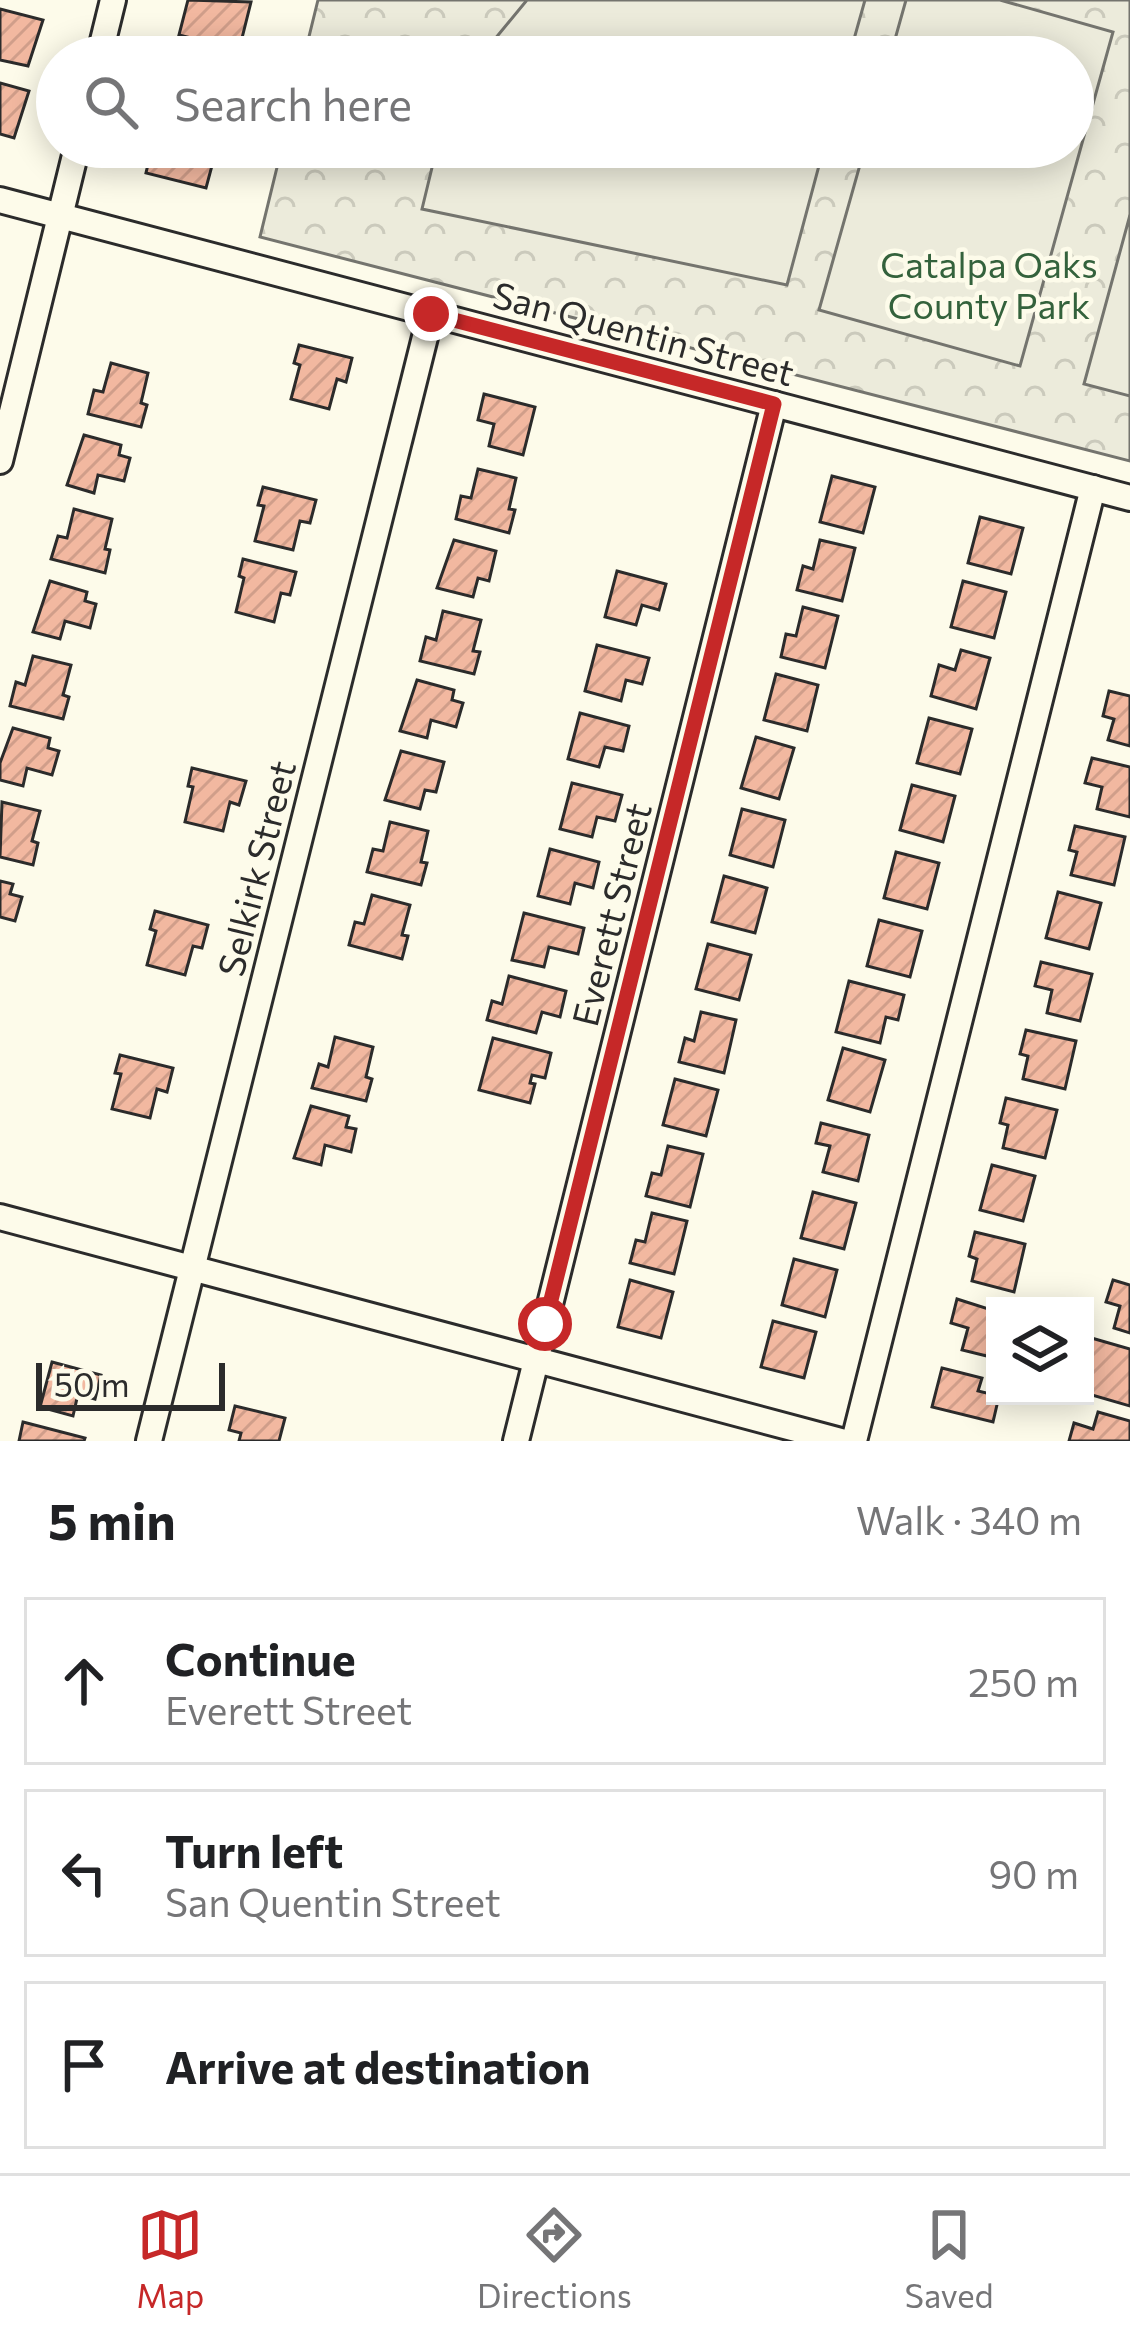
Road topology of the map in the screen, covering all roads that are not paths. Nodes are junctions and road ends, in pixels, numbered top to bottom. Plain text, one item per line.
1 (113, 0) edge
2 (104, 36) edge
3 (71, 168) edge
4 (0, 200) edge
5 (60, 215) junction
6 (431, 314) junction
7 (774, 404) junction
8 (0, 460) edge
9 (1093, 488) junction
10 (1130, 498) edge
11 (0, 1217) edge
12 (192, 1269) junction
13 (536, 1359) junction
14 (149, 1441) edge
15 (516, 1441) edge
16 (841, 1441) edge
17 (854, 1441) edge

1 - 2 street
3 - 5 street
4 - 5 street, San Quentin Street
5 - 6 street, San Quentin Street
5 - 8 street
6 - 7 street, San Quentin Street
6 - 12 street, Selkirk Street
7 - 9 street, San Quentin Street
7 - 13 street, Everett Street
9 - 10 street, San Quentin Street
9 - 17 street
11 - 12 street
12 - 13 street
12 - 14 street, Selkirk Street
13 - 15 street, Everett Street
13 - 16 street

